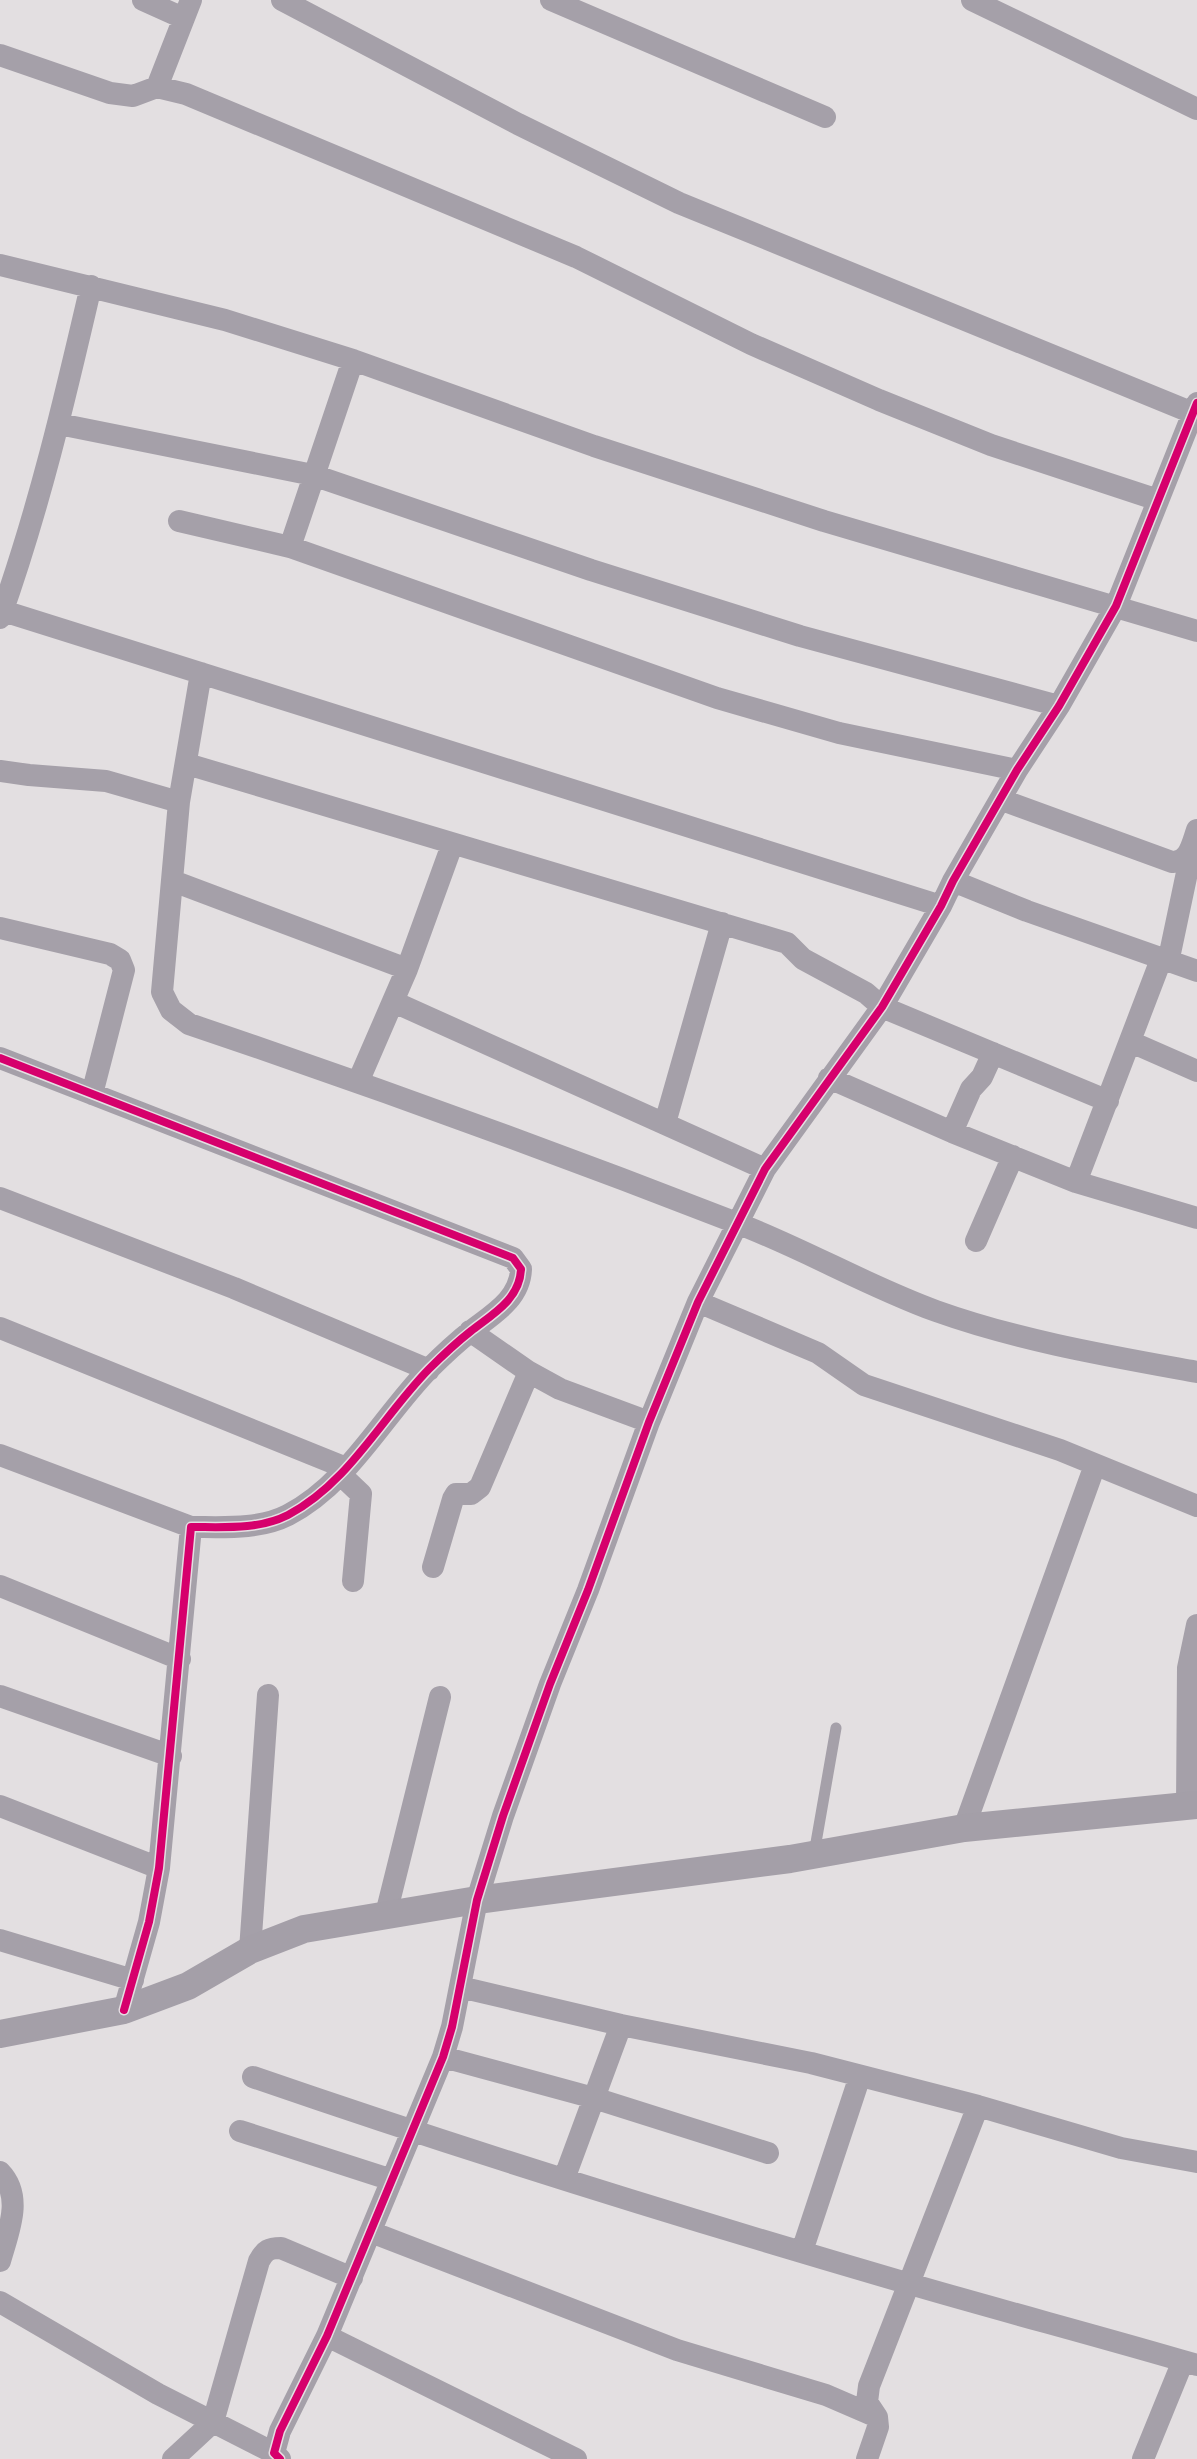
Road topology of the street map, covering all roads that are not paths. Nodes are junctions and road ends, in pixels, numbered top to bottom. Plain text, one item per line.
1 (143, 0) edge
2 (282, 0) edge
3 (551, 0) edge
4 (972, 0) edge
5 (187, 9) edge
6 (0, 55) edge
7 (157, 87) junction
8 (1197, 109) edge
9 (825, 117) dead end
10 (0, 265) edge
11 (91, 286) junction
12 (353, 360) junction
13 (1195, 408) edge
14 (60, 424) junction
15 (313, 476) junction
16 (1158, 500) junction
17 (179, 521) dead end
18 (290, 547) junction
19 (1116, 606) junction
20 (1, 613) edge
21 (1197, 631) edge
22 (201, 673) junction
23 (1059, 706) junction
24 (187, 764) junction
25 (1017, 770) junction
26 (0, 771) edge
27 (1002, 800) junction
28 (179, 802) junction
29 (1197, 830) edge
30 (452, 845) junction
31 (1189, 863) dead end
32 (173, 881) junction
33 (953, 881) junction
34 (941, 906) junction
35 (722, 923) junction
36 (0, 928) edge
37 (1162, 957) junction
38 (407, 970) junction
39 (1197, 971) edge
40 (394, 1002) junction
41 (882, 1007) junction
42 (1131, 1042) junction
43 (993, 1053) junction
44 (0, 1058) edge
45 (1197, 1072) edge
46 (830, 1078) junction
47 (358, 1082) junction
48 (92, 1094) junction
49 (1108, 1101) junction
50 (665, 1123) junction
51 (952, 1132) junction
52 (1013, 1156) junction
53 (765, 1169) junction
54 (1076, 1182) junction
55 (0, 1198) edge
56 (1197, 1218) edge
57 (737, 1223) junction
58 (976, 1241) dead end
59 (698, 1302) junction
60 (0, 1328) edge
61 (470, 1331) junction
62 (429, 1370) junction
63 (529, 1372) junction
64 (1197, 1372) edge
65 (649, 1422) junction
66 (0, 1455) edge
67 (1095, 1465) junction
68 (343, 1471) junction
69 (1197, 1506) edge
70 (191, 1527) junction
71 (433, 1567) dead end
72 (353, 1581) dead end
73 (0, 1586) edge
74 (1197, 1625) edge
75 (180, 1658) junction
76 (268, 1695) dead end
77 (0, 1696) edge
78 (440, 1697) dead end
79 (836, 1728) dead end
80 (171, 1756) junction
81 (0, 1806) edge
82 (1192, 1806) edge
83 (964, 1828) junction
84 (814, 1854) junction
85 (159, 1868) junction
86 (477, 1900) junction
87 (386, 1914) junction
88 (0, 1940) edge
89 (250, 1950) junction
90 (133, 1980) junction
91 (460, 1987) junction
92 (124, 2010) junction
93 (621, 2025) junction
94 (0, 2034) edge
95 (442, 2057) junction
96 (860, 2076) junction
97 (252, 2078) dead end
98 (594, 2098) junction
99 (978, 2106) junction
100 (240, 2131) dead end
101 (412, 2132) junction
102 (768, 2153) dead end
103 (1197, 2162) edge
104 (0, 2172) edge
105 (564, 2179) junction
106 (392, 2180) junction
107 (371, 2232) junction
108 (802, 2251) junction
109 (0, 2261) edge
110 (352, 2278) junction
111 (910, 2284) junction
112 (0, 2302) edge
113 (327, 2336) junction
114 (1190, 2363) edge
115 (878, 2416) junction
116 (213, 2422) junction
117 (269, 2455) edge
118 (173, 2459) edge
119 (576, 2459) edge
120 (867, 2459) edge
121 (1143, 2459) edge

1 - 5 street
2 - 13 street
3 - 9 street
4 - 8 street
5 - 7 street
6 - 7 street
7 - 16 street
10 - 11 street
11 - 12 street
11 - 14 street
12 - 15 street
12 - 19 street
13 - 16 street
14 - 15 street
14 - 20 street
15 - 18 street
15 - 23 street
16 - 19 street
17 - 18 street
18 - 25 street
19 - 21 street
19 - 23 street
20 - 22 street
22 - 24 street
22 - 34 street
23 - 25 street
24 - 28 street
24 - 30 street
25 - 27 street
26 - 28 street
27 - 29 street
27 - 33 street
28 - 32 street
30 - 35 street
30 - 38 street
31 - 37 street
32 - 38 street
32 - 47 street
33 - 34 street
33 - 37 street
34 - 41 street
35 - 41 street
35 - 50 street
36 - 48 street
37 - 39 street
37 - 42 street
38 - 40 street
40 - 47 street
40 - 50 street
41 - 43 street
41 - 46 street
42 - 45 street
42 - 49 street
43 - 49 street
43 - 51 street
44 - 48 street
46 - 51 street
46 - 53 street
47 - 57 street
48 - 61 street
49 - 54 street
50 - 53 street
51 - 52 street
52 - 54 street
52 - 58 street
53 - 57 street
54 - 56 street
55 - 62 street
57 - 59 street
57 - 64 street
59 - 65 street
59 - 67 street
60 - 68 street
61 - 62 street
61 - 63 street
62 - 68 street
63 - 65 street
63 - 71 street
65 - 86 street
66 - 70 street
67 - 69 street
67 - 83 street
68 - 70 street
68 - 72 street
70 - 75 street
73 - 75 street
74 - 82 street
75 - 80 street
76 - 89 street
77 - 80 street
78 - 87 street
79 - 84 lane
80 - 85 street
81 - 85 street
82 - 83 street
83 - 84 street
84 - 86 street
85 - 90 street
86 - 87 street
86 - 91 street
87 - 89 street
88 - 90 street
89 - 92 street
90 - 92 street
91 - 93 street
91 - 95 street
92 - 94 street
93 - 96 street
93 - 98 street
95 - 98 street
95 - 101 street
96 - 99 street
96 - 108 street
97 - 101 street
98 - 102 street
98 - 105 street
99 - 103 street
99 - 111 street
100 - 106 street
101 - 105 street
101 - 106 street
104 - 109 street
105 - 108 street
106 - 107 street
107 - 110 street
107 - 115 street
108 - 111 street
110 - 113 street
110 - 116 street
111 - 114 street
111 - 115 street
112 - 116 street
113 - 117 street
113 - 119 street
114 - 121 street
115 - 120 street
116 - 117 street
116 - 118 street

